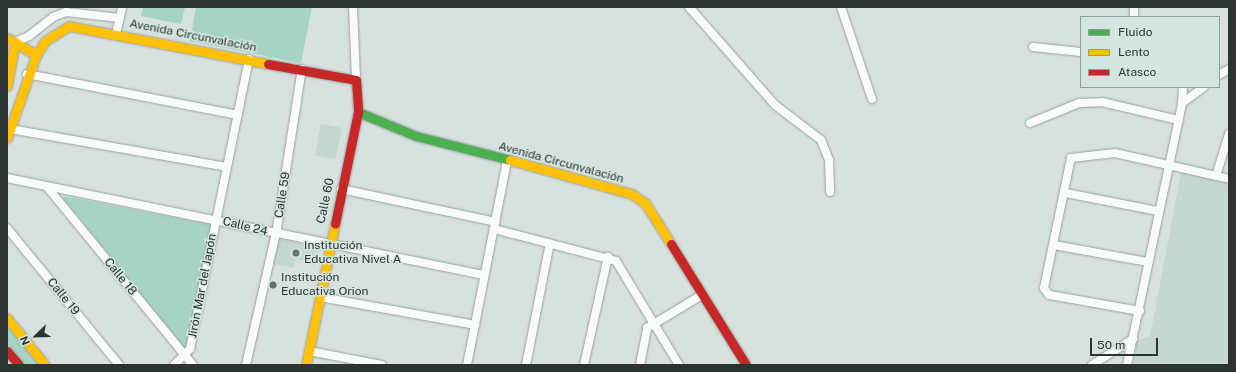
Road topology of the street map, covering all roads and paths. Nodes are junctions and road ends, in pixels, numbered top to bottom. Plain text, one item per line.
1 (55, 7) edge
2 (122, 7) edge
3 (353, 7) edge
4 (689, 7) edge
5 (840, 7) edge
6 (53, 17) junction
7 (120, 18) junction
8 (116, 34) junction
9 (11, 40) edge
10 (1033, 47) dead end
11 (1080, 52) edge
12 (36, 55) junction
13 (249, 59) junction
14 (1229, 69) edge
15 (302, 70) junction
16 (28, 74) junction
17 (1220, 74) edge
18 (356, 80) junction
19 (7, 86) edge
20 (1183, 88) edge
21 (1203, 88) edge
22 (872, 99) dead end
23 (1182, 103) junction
24 (358, 112) junction
25 (238, 115) junction
26 (1178, 120) junction
27 (1030, 123) dead end
28 (10, 129) junction
29 (1229, 134) edge
30 (7, 138) edge
31 (507, 161) junction
32 (1168, 165) junction
33 (227, 167) junction
34 (1216, 176) junction
35 (7, 178) edge
36 (1229, 179) edge
37 (48, 188) junction
38 (341, 188) junction
39 (830, 192) dead end
40 (1066, 193) junction
41 (1158, 211) junction
42 (216, 219) junction
43 (495, 225) junction
44 (7, 228) edge
45 (274, 234) junction
46 (550, 243) junction
47 (329, 244) junction
48 (1054, 245) junction
49 (608, 257) junction
50 (1148, 262) junction
51 (484, 275) junction
52 (702, 295) junction
53 (320, 297) junction
54 (1140, 312) junction
55 (7, 318) edge
56 (653, 322) junction
57 (475, 325) junction
58 (1133, 339) junction
59 (7, 351) edge
60 (309, 351) junction
61 (185, 356) junction
62 (19, 365) edge
63 (45, 365) edge
64 (120, 365) edge
65 (174, 365) edge
66 (193, 365) edge
67 (246, 365) edge
68 (306, 365) edge
69 (382, 365) edge
70 (467, 365) edge
71 (526, 365) edge
72 (584, 365) edge
73 (640, 365) edge
74 (679, 365) edge
75 (746, 365) edge
76 (1092, 365) edge
77 (1127, 365) edge

1 - 6 street
2 - 7 street
3 - 18 street
4 - 39 street
5 - 22 street
6 - 7 street
6 - 9 street
7 - 8 street
8 - 12 street, Avenida Circunvalación
8 - 13 street, Avenida Circunvalación
9 - 12 street
9 - 19 street
10 - 11 street
12 - 16 street
13 - 15 street, Avenida Circunvalación
13 - 25 street, Jirón Mar del Japón
14 - 17 street
15 - 18 street, Avenida Circunvalación
15 - 45 street, Calle 59
16 - 25 street
16 - 28 street
18 - 24 street, Calle 60
20 - 23 street
21 - 23 street
23 - 26 street
24 - 31 street, Avenida Circunvalación
24 - 38 street, Calle 60
25 - 33 street, Jirón Mar del Japón
26 - 27 street
26 - 32 street
28 - 30 street
28 - 33 street
29 - 34 street
31 - 43 street
31 - 52 street, Avenida Circunvalación
32 - 34 street
32 - 40 street
32 - 41 street
33 - 42 street, Jirón Mar del Japón
34 - 36 street
35 - 37 street, Calle 24
37 - 42 street, Calle 24
37 - 61 street, Calle 18
38 - 43 street
38 - 47 street, Calle 60
40 - 41 street
40 - 48 street
41 - 50 street
42 - 45 street, Calle 24
42 - 61 street, Jirón Mar del Japón
43 - 46 street
43 - 51 street
44 - 64 street, Calle 19
45 - 47 street, Calle 24
45 - 67 street, Calle 59
46 - 49 street
46 - 71 street
47 - 51 street, Calle 24
47 - 53 street, Calle 60
48 - 50 street
48 - 54 street
49 - 56 street
49 - 72 street
50 - 54 street
51 - 57 street
52 - 56 street
52 - 75 street, Avenida Circunvalación
53 - 57 street
53 - 60 street, Calle 60
54 - 58 street
55 - 63 street
56 - 73 street
56 - 74 street
57 - 70 street
58 - 76 street
58 - 77 street
59 - 62 street
60 - 68 street, Calle 60
60 - 69 street
61 - 65 street, Jirón Mar del Japón
61 - 66 street, Calle 18

